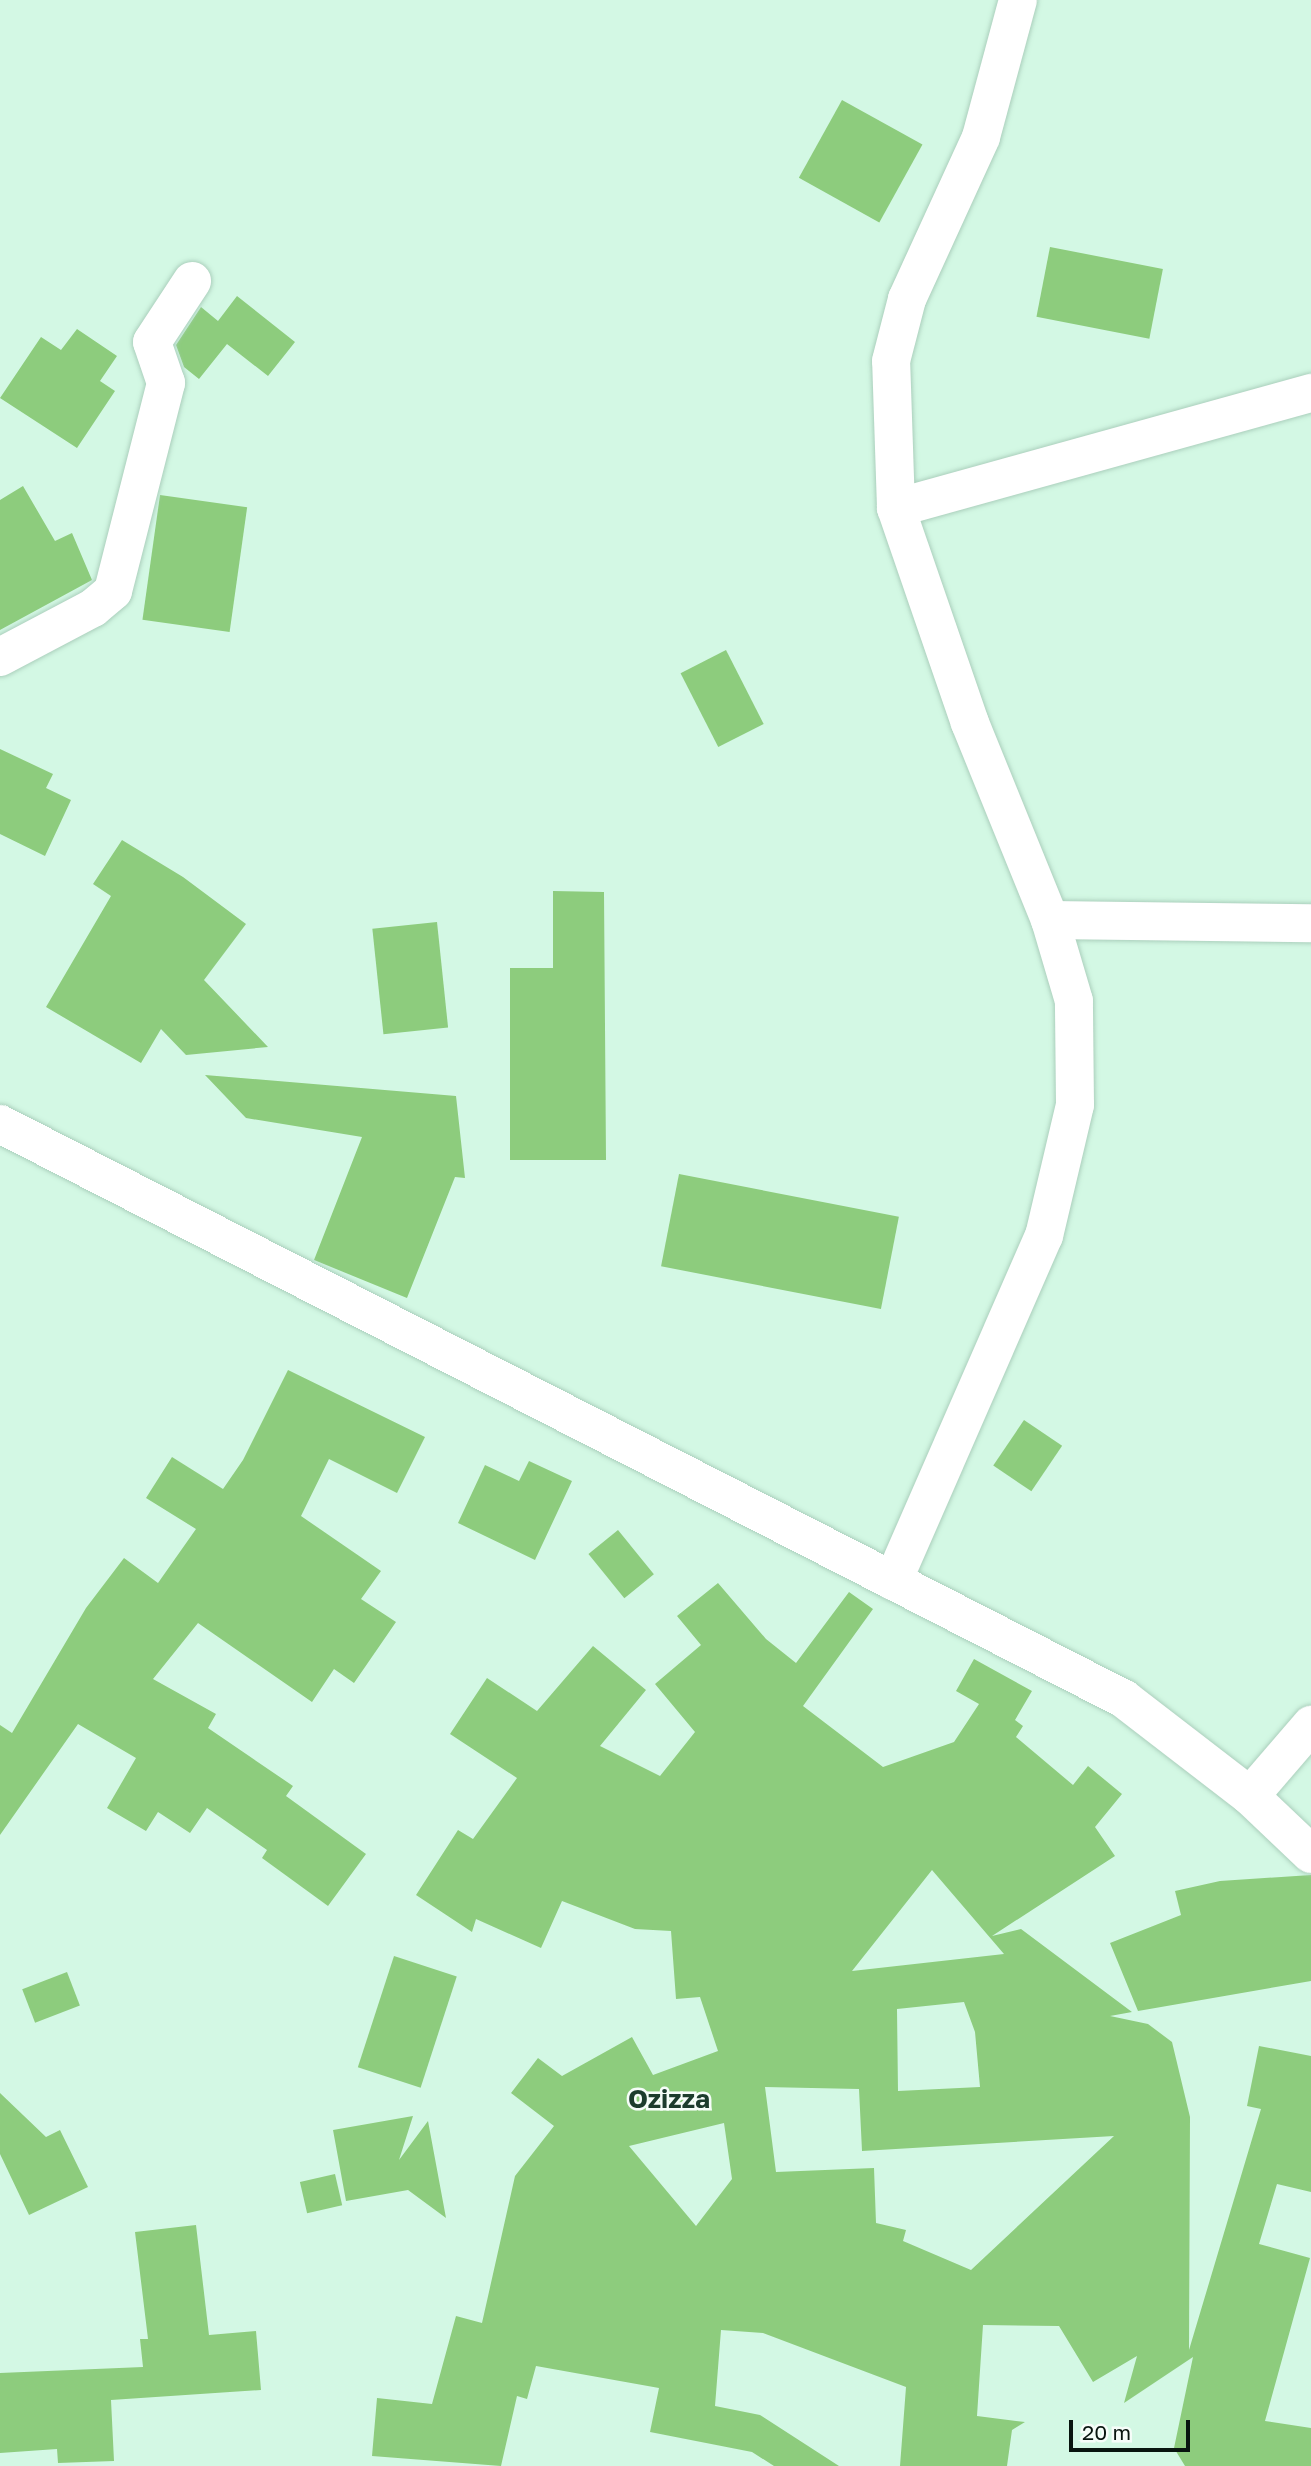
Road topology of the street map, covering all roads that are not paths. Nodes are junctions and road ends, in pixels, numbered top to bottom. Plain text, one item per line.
1 (1017, 0) edge
2 (192, 281) dead end
3 (1311, 393) edge
4 (896, 508) junction
5 (0, 657) edge
6 (1050, 920) junction
7 (1311, 923) edge
8 (0, 1124) edge
9 (893, 1581) junction
10 (1311, 1725) edge
11 (1250, 1796) junction
12 (1311, 1854) edge

1 - 4 street
2 - 5 street
3 - 4 street
4 - 6 street
6 - 7 street
6 - 9 street
8 - 9 street
9 - 11 street
10 - 11 street
11 - 12 street

